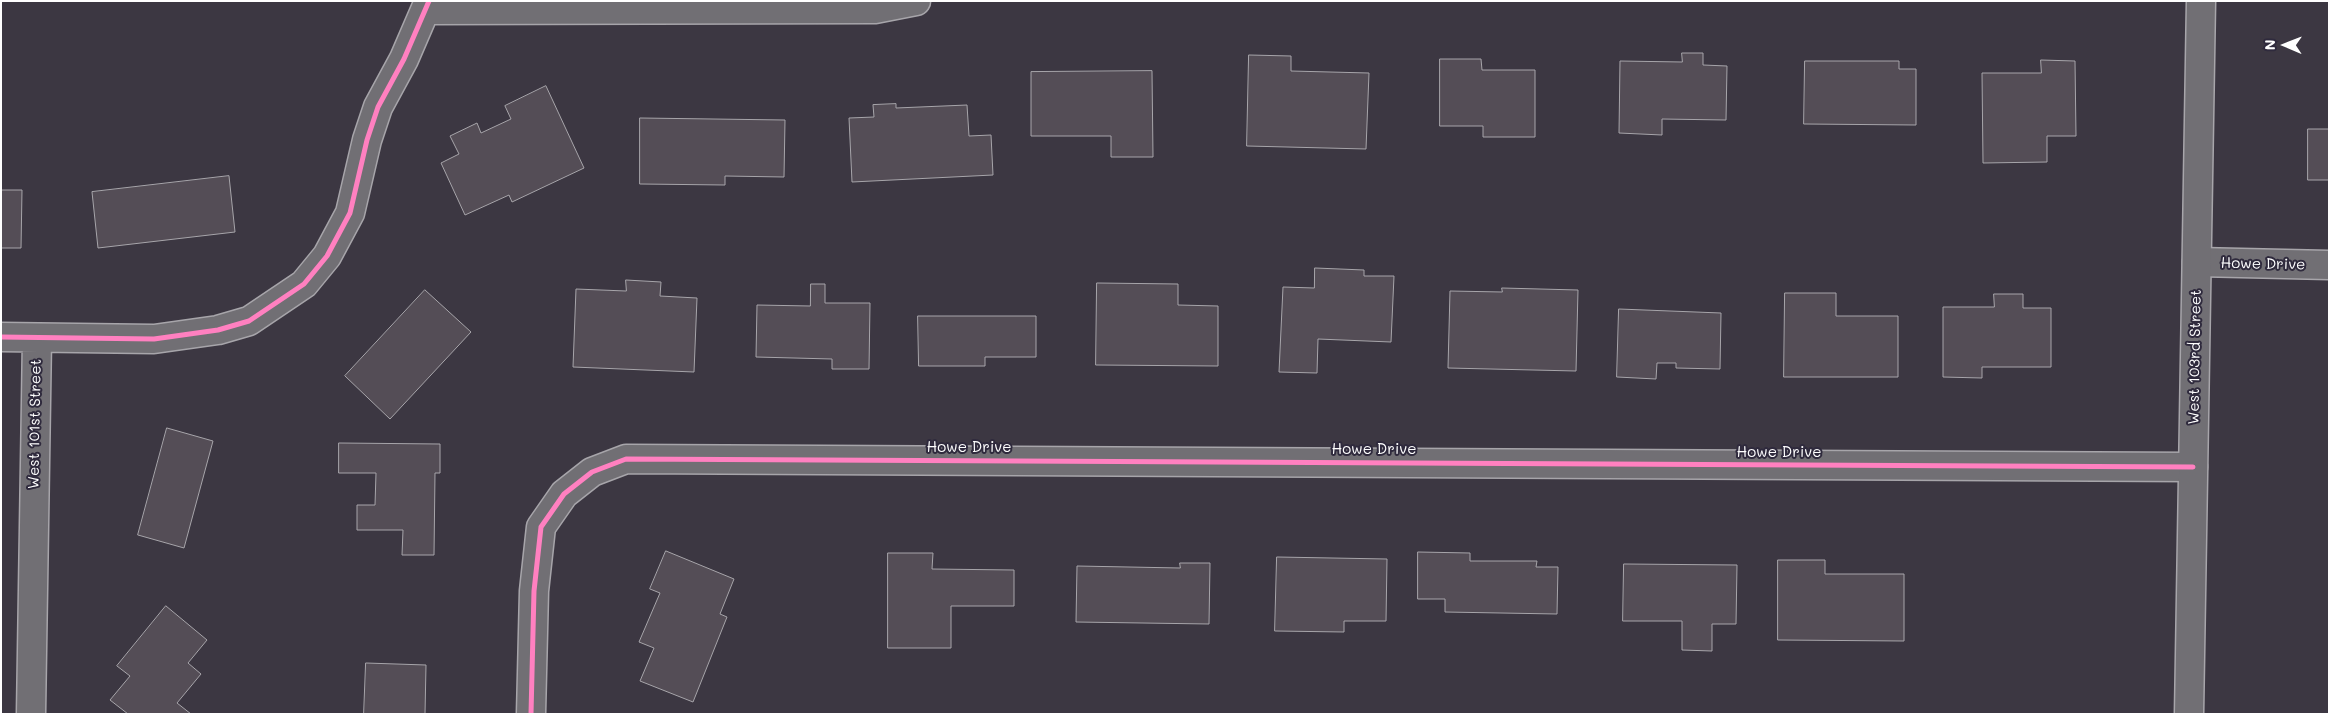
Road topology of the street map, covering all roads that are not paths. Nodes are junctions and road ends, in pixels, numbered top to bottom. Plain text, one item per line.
1 (916, 1) edge
2 (2201, 1) edge
3 (428, 6) edge
4 (2197, 262) junction
5 (2329, 265) edge
6 (1, 337) edge
7 (37, 338) junction
8 (2193, 467) junction
9 (31, 714) edge
10 (532, 714) edge
11 (2189, 714) edge

1 - 3 street
2 - 4 street, West 103rd Street
3 - 7 street, West 101st Street
4 - 5 street, Howe Drive
4 - 8 street, West 103rd Street
6 - 7 street
7 - 9 street, West 101st Street
8 - 10 street, Howe Drive
8 - 11 street, West 103rd Street

